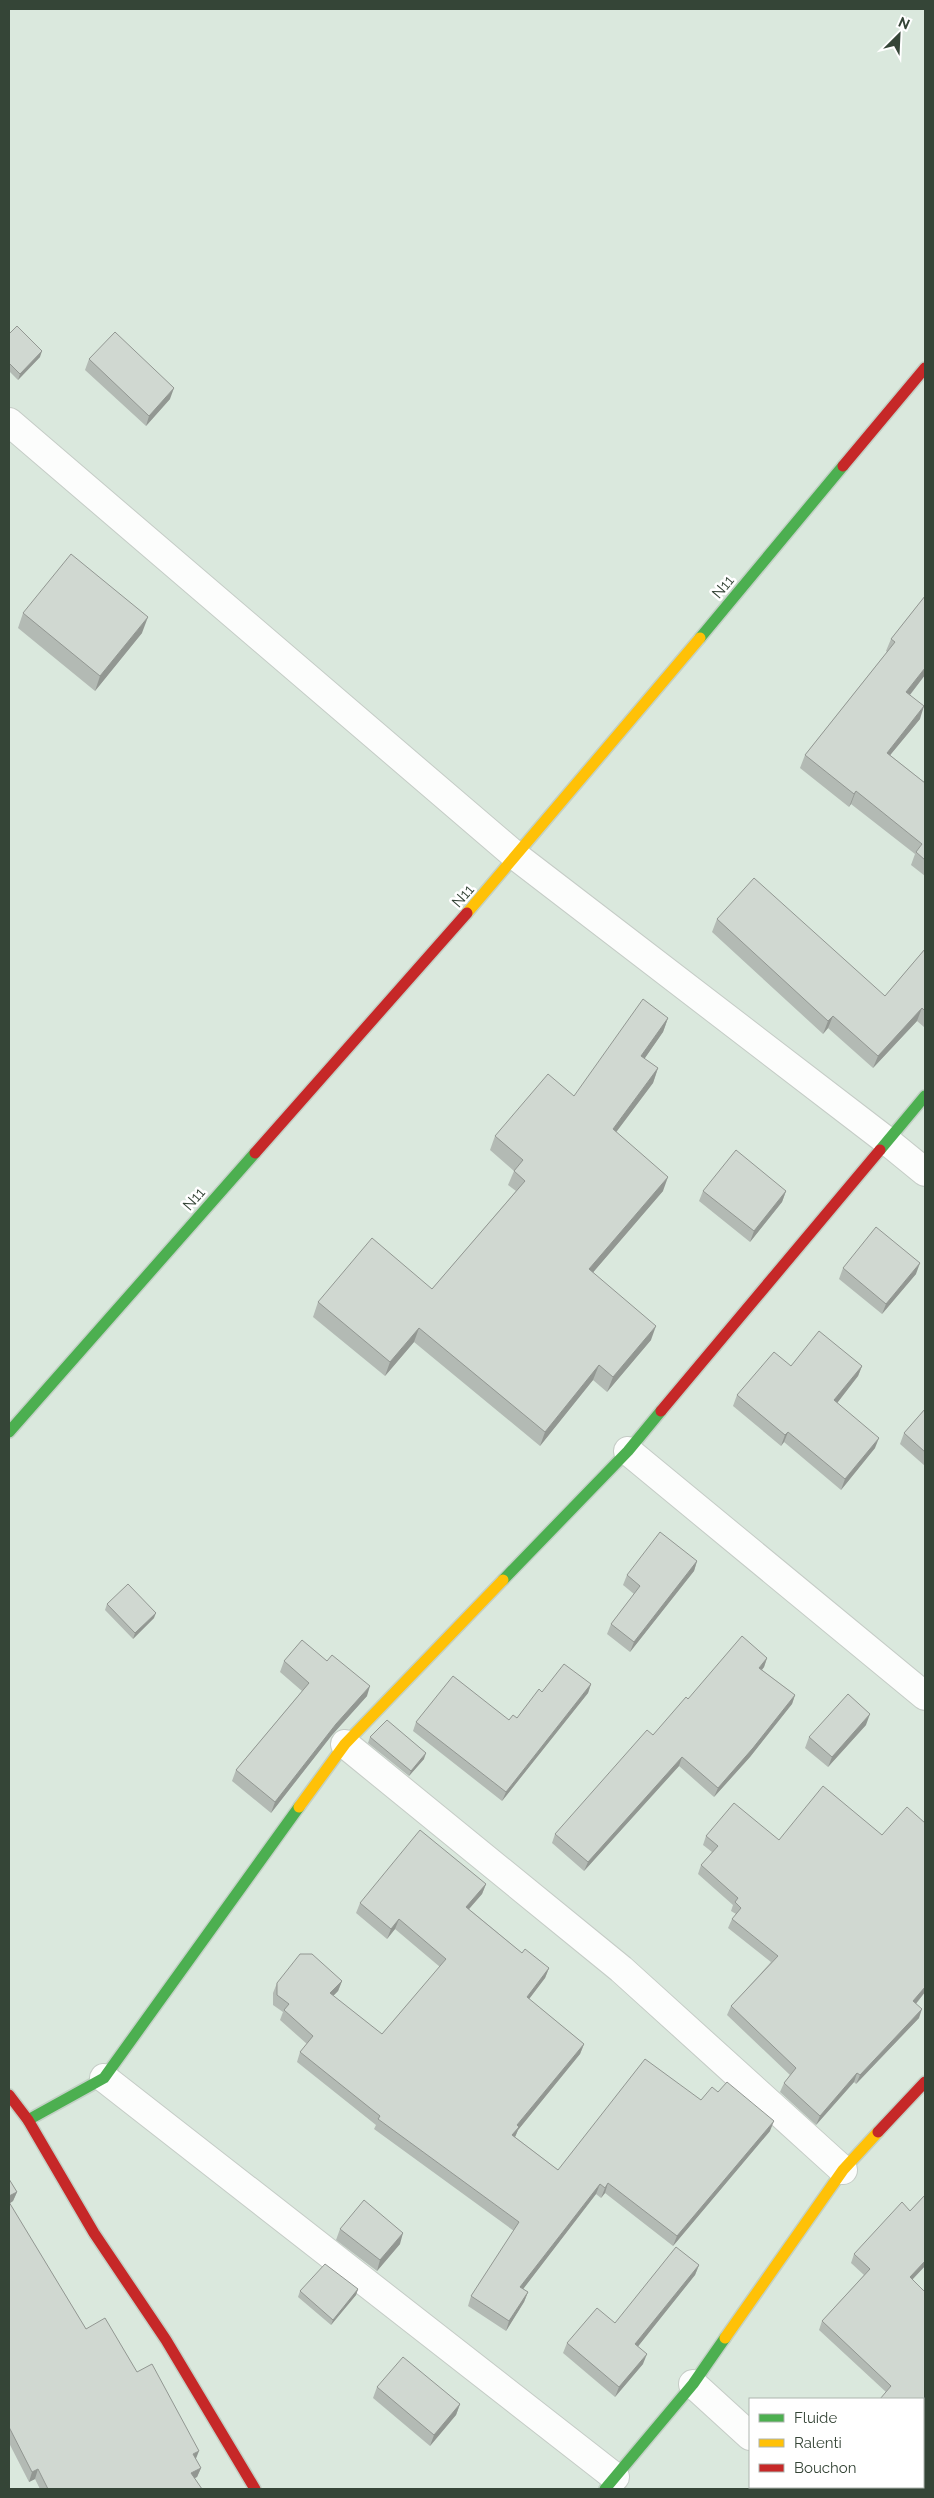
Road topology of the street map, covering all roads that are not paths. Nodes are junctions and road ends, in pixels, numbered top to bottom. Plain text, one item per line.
1 (925, 368) edge
2 (9, 422) edge
3 (517, 857) junction
4 (925, 1096) edge
5 (887, 1140) junction
6 (925, 1172) edge
7 (9, 1432) edge
8 (628, 1451) junction
9 (925, 1696) edge
10 (345, 1744) junction
11 (104, 2078) junction
12 (925, 2082) edge
13 (9, 2095) edge
14 (28, 2120) junction
15 (843, 2170) junction
16 (693, 2384) junction
17 (749, 2435) edge
18 (610, 2483) edge
19 (255, 2489) edge

1 - 3 street, N11
2 - 3 street
3 - 5 street
3 - 7 street, N11
4 - 5 street
5 - 6 street
5 - 8 street
8 - 9 street
8 - 10 street
10 - 11 street
10 - 15 street
11 - 14 street
11 - 18 street
12 - 15 street
13 - 14 street
14 - 19 street
15 - 16 street
16 - 17 street
16 - 18 street

